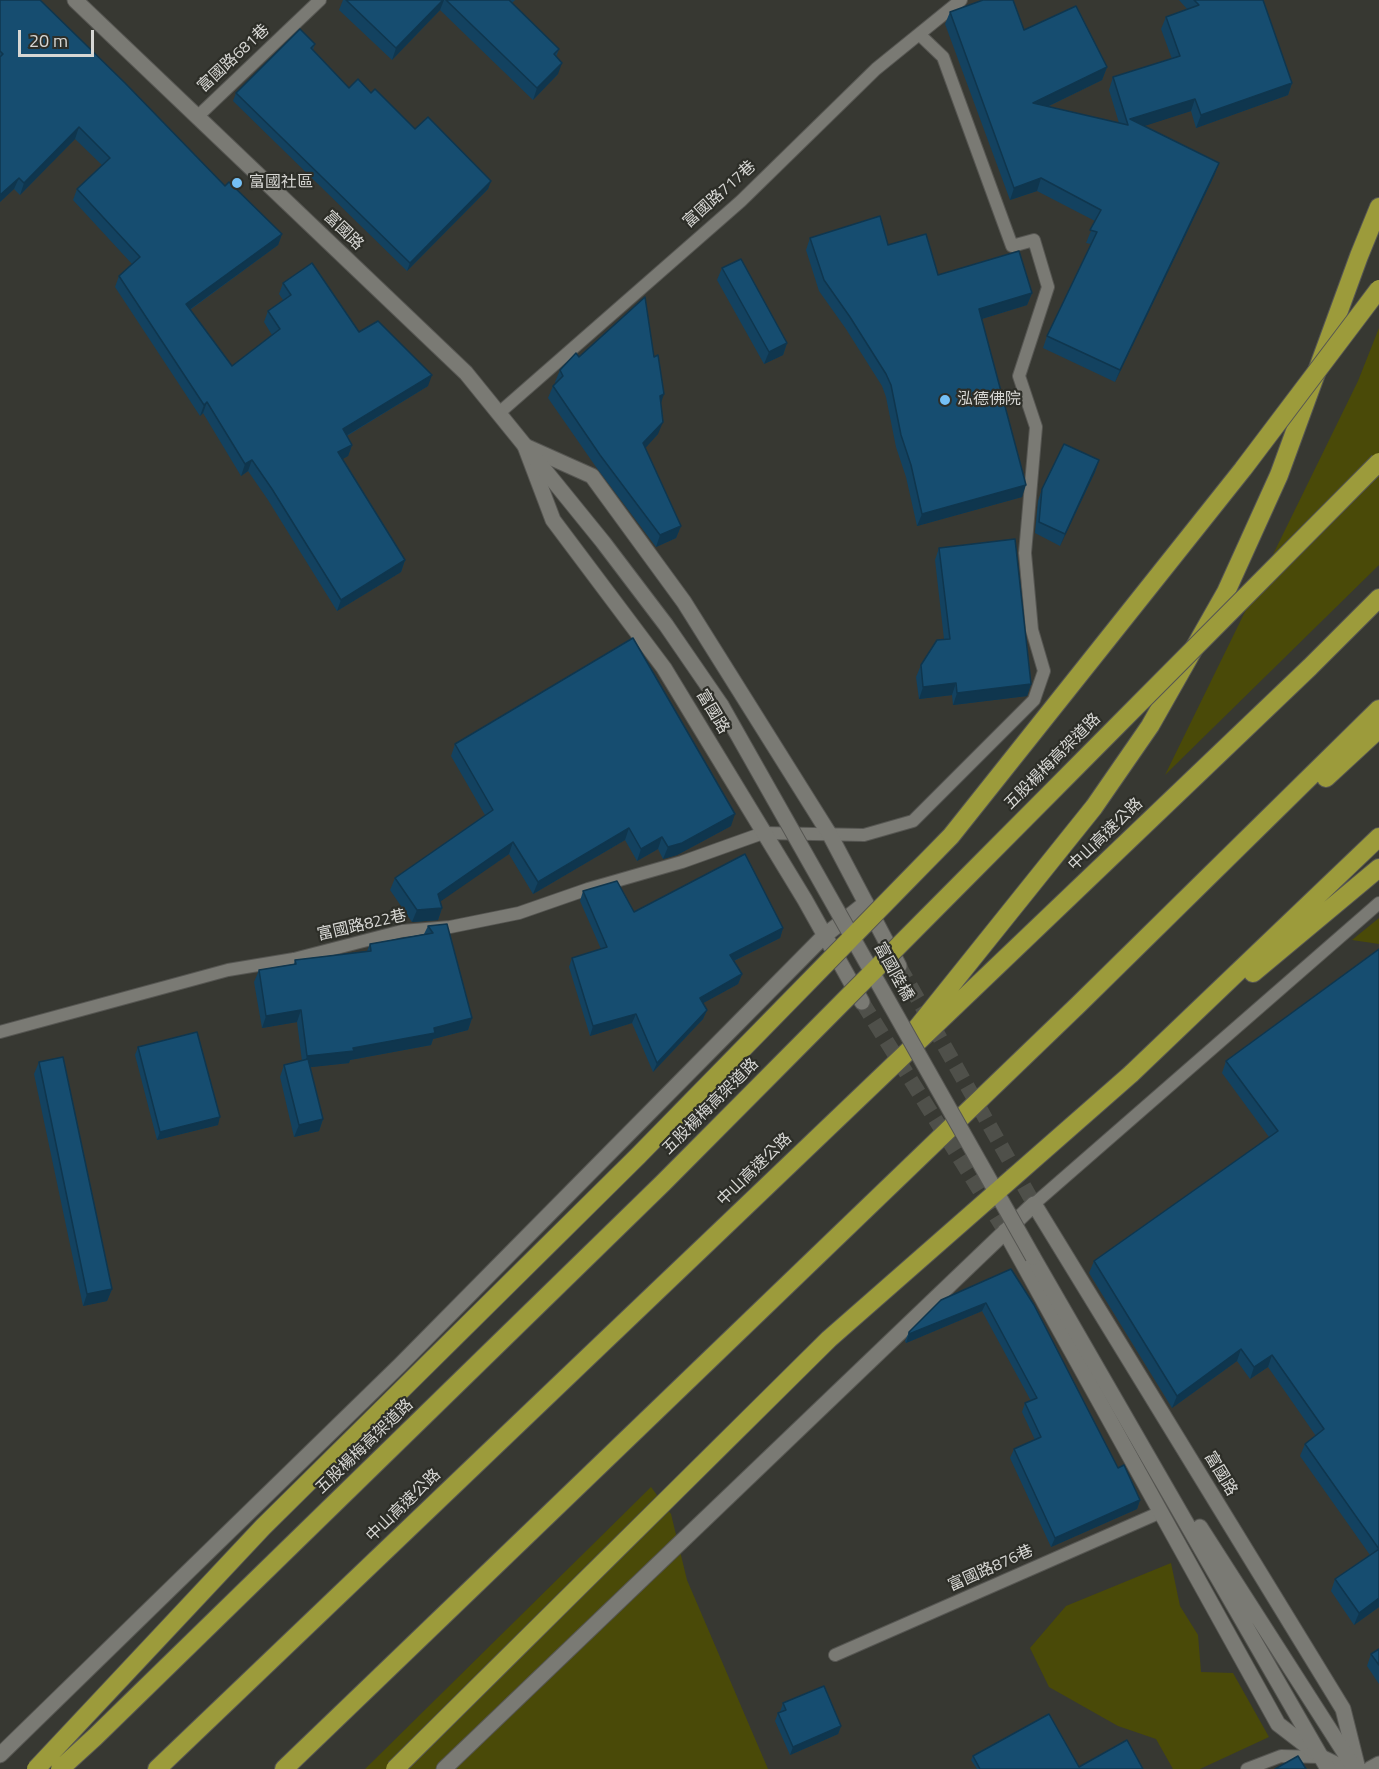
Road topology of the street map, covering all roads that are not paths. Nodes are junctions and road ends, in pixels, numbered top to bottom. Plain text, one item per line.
1 (75, 0) edge
2 (320, 0) edge
3 (961, 0) edge
4 (920, 35) junction
5 (197, 117) junction
6 (1379, 207) edge
7 (1379, 289) edge
8 (499, 413) junction
9 (525, 446) junction
10 (1379, 462) edge
11 (1379, 598) edge
12 (721, 705) joint
13 (1379, 709) edge
14 (1379, 729) edge
15 (763, 833) junction
16 (830, 835) junction
17 (1379, 837) edge
18 (1379, 868) edge
19 (866, 903) junction
20 (1379, 903) edge
21 (824, 936) junction
22 (898, 966) tunnel mouth
23 (862, 1002) tunnel mouth
24 (1079, 1004) junction
25 (0, 1032) edge
26 (1131, 1074) junction
27 (868, 1089) junction
28 (1034, 1204) junction
29 (1005, 1231) junction
30 (1033, 1257) joint
31 (1096, 1365) junction
32 (1161, 1512) junction
33 (835, 1655) dead end
34 (0, 1755) edge
35 (1324, 1763) edge
36 (1379, 1764) edge
37 (36, 1769) edge
38 (60, 1769) edge
39 (157, 1769) edge
40 (284, 1769) edge
41 (395, 1769) edge
42 (444, 1769) edge
43 (1247, 1769) edge
44 (1346, 1769) edge
45 (1357, 1769) edge
46 (1370, 1769) edge

1 - 5 street, 富國路
2 - 5 lane, 富國路681巷
3 - 4 lane, 富國路717巷
4 - 8 lane, 富國路717巷
4 - 16 lane
5 - 8 street, 富國路
6 - 27 highway
7 - 37 highway, bridge
8 - 9 street, 富國路
9 - 12 street, 富國路
9 - 15 street, 富國路
9 - 16 street, 富國路
10 - 38 highway, 五股楊梅高架道路, bridge
11 - 27 highway, 中山高速公路
12 - 30 street, 富國陸橋, bridge
13 - 24 highway
14 - 24 highway
15 - 16 lane
15 - 21 street, 富國路
15 - 25 lane, 富國路822巷
16 - 19 street, 富國路
17 - 26 highway
18 - 26 highway
19 - 21 street
19 - 22 street, 富國路
20 - 28 lane
21 - 23 street, 富國路
21 - 34 street
24 - 40 highway
26 - 41 highway, bridge
27 - 39 highway, 中山高速公路
28 - 29 street
28 - 45 street, 富國路
29 - 32 street
29 - 42 street
30 - 31 street, 富國路
31 - 35 street, 富國路
31 - 45 street, 富國路
32 - 33 lane, 富國路876巷
32 - 35 street
35 - 43 lane
35 - 44 street
36 - 46 street

